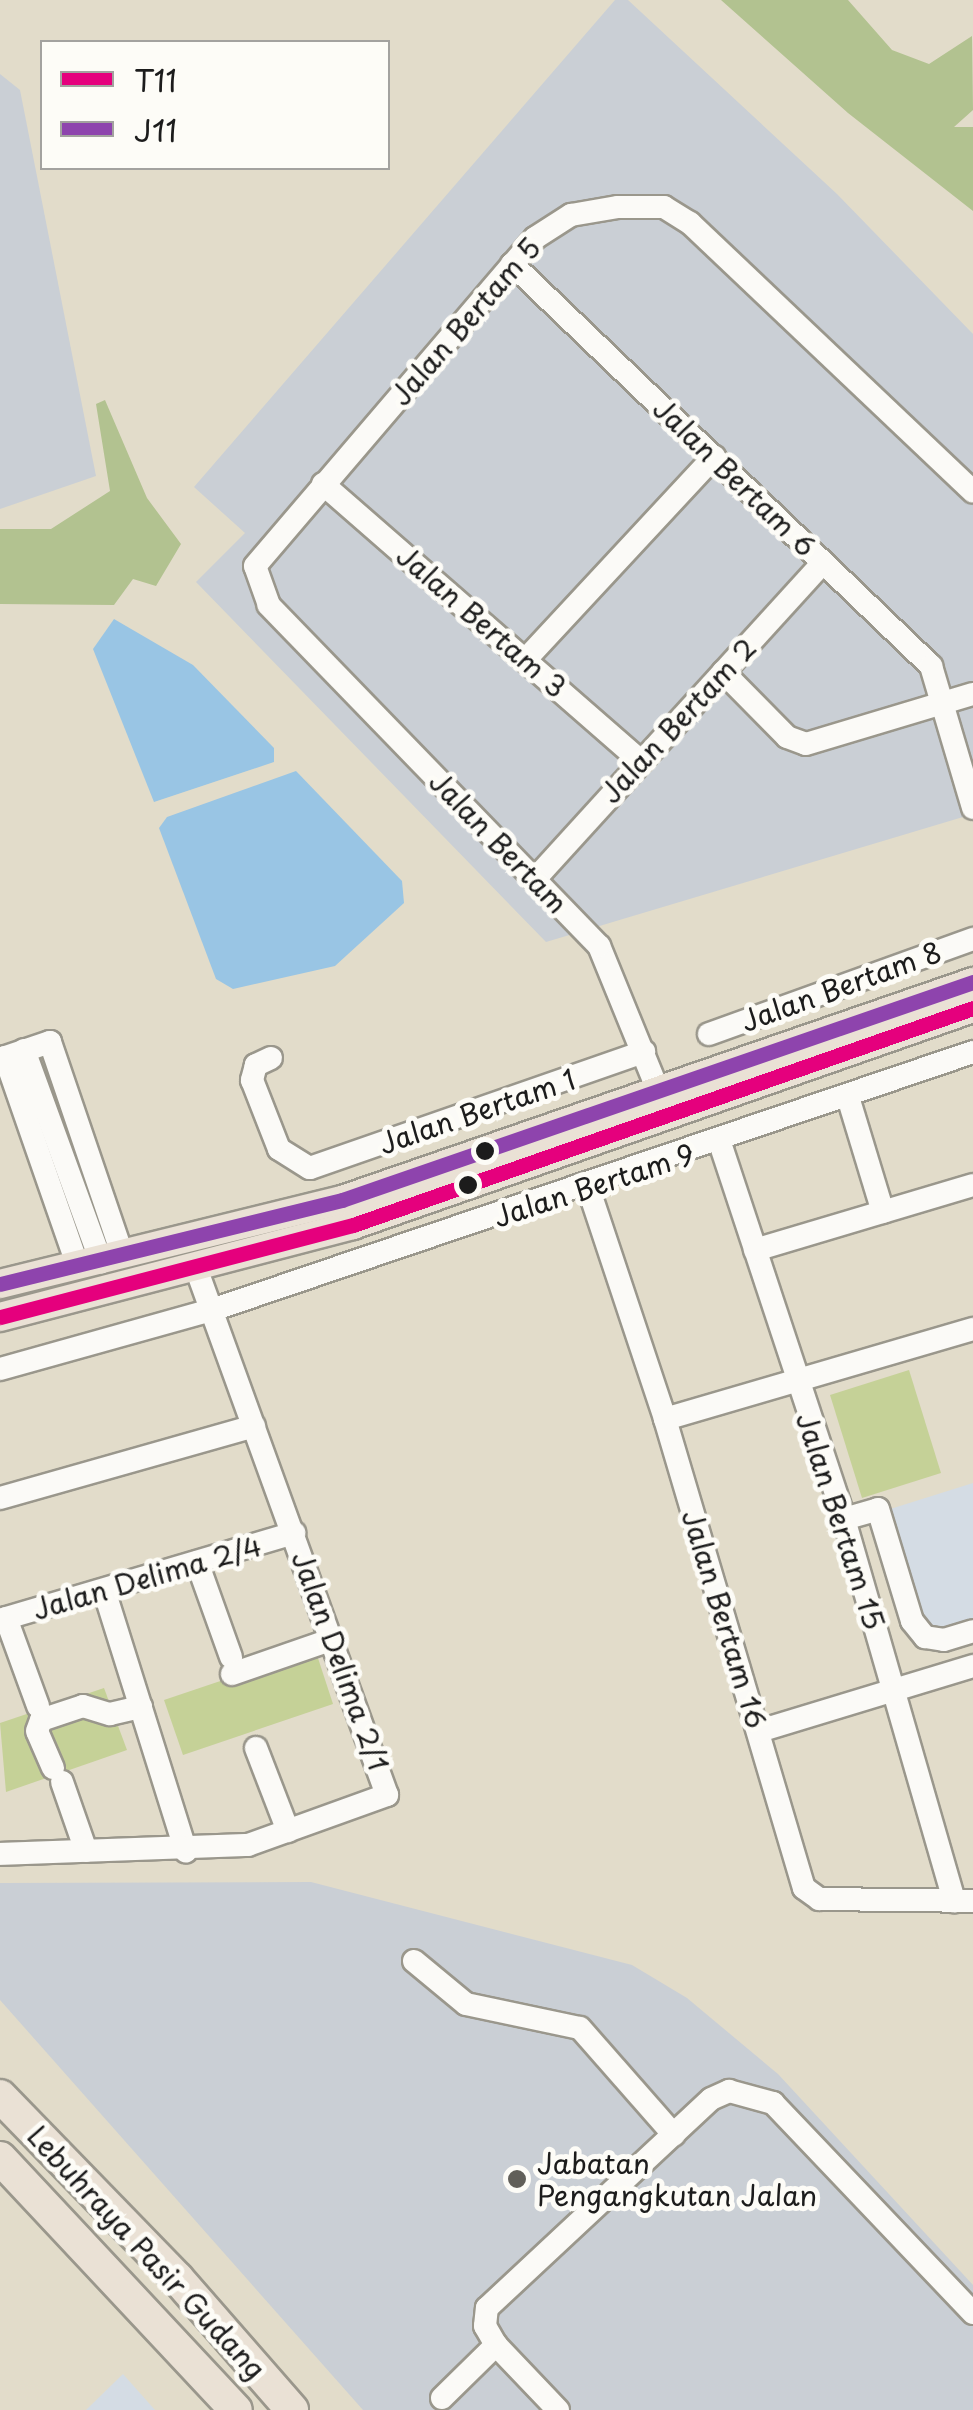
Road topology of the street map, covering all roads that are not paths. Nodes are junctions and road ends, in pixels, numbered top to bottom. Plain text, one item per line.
1 (512, 264) junction
2 (714, 456) junction
3 (322, 484) junction
4 (973, 492) edge
5 (823, 563) junction
6 (268, 606) joint
7 (527, 658) junction
8 (722, 672) junction
9 (973, 694) edge
10 (945, 699) junction
11 (639, 760) junction
12 (973, 808) edge
13 (535, 879) junction
14 (973, 940) edge
15 (973, 982) edge
16 (973, 1008) edge
17 (710, 1034) dead end
18 (644, 1052) junction
19 (973, 1052) edge
20 (10, 1055) edge
21 (271, 1058) dead end
22 (848, 1097) junction
23 (665, 1106) junction
24 (720, 1143) junction
25 (973, 1184) edge
26 (588, 1187) junction
27 (883, 1212) junction
28 (755, 1250) junction
29 (101, 1262) junction
30 (196, 1268) junction
31 (0, 1284) edge
32 (212, 1310) junction
33 (0, 1317) edge
34 (973, 1328) edge
35 (0, 1369) edge
36 (796, 1380) junction
37 (665, 1419) junction
38 (254, 1426) junction
39 (0, 1498) edge
40 (844, 1519) junction
41 (294, 1534) junction
42 (197, 1562) junction
43 (104, 1590) junction
44 (3, 1619) edge
45 (973, 1630) edge
46 (333, 1639) junction
47 (973, 1666) edge
48 (894, 1690) junction
49 (38, 1706) dead end
50 (140, 1707) junction
51 (759, 1731) junction
52 (256, 1748) dead end
53 (288, 1831) junction
54 (86, 1851) junction
55 (186, 1851) junction
56 (0, 1854) edge
57 (964, 1901) edge
58 (414, 1961) dead end
59 (0, 2096) edge
60 (674, 2136) junction
61 (0, 2158) edge
62 (973, 2313) edge
63 (496, 2345) junction
64 (442, 2398) dead end
65 (236, 2410) edge
66 (292, 2410) edge
67 (558, 2410) edge

1 - 2 street, Jalan Bertam 6
1 - 3 street, Jalan Bertam 5
1 - 4 street, Jalan Bertam 5
2 - 5 street, Jalan Bertam 6
2 - 7 street
3 - 6 street, Jalan Bertam 5
3 - 7 street, Jalan Bertam 3
5 - 8 street, Jalan Bertam 2
5 - 10 street, Jalan Bertam 6
6 - 13 street, Jalan Bertam
7 - 11 street, Jalan Bertam 3
8 - 10 street
8 - 11 street, Jalan Bertam 2
9 - 10 street
10 - 12 street, Jalan Bertam 6
11 - 13 street, Jalan Bertam 2
13 - 18 street, Jalan Bertam
14 - 17 street, Jalan Bertam 8
15 - 23 main road
16 - 23 main road
18 - 21 street, Jalan Bertam 1
18 - 23 street, Jalan Bertam
19 - 22 street, Jalan Bertam 9
20 - 29 street
20 - 29 street
22 - 24 street, Jalan Bertam 9
22 - 27 street
23 - 29 main road
23 - 30 main road
24 - 26 street, Jalan Bertam 9
24 - 28 street, Jalan Bertam 15
25 - 27 street
26 - 32 street, Jalan Bertam 9
26 - 37 street, Jalan Bertam 16
27 - 28 street
28 - 36 street, Jalan Bertam 15
29 - 31 main road
30 - 32 street, Jalan Delima 2/1
30 - 33 main road
32 - 35 street, Jalan Bertam 9
32 - 38 street, Jalan Delima 2/1
34 - 36 street
36 - 37 street
36 - 40 street, Jalan Bertam 15
37 - 51 street, Jalan Bertam 16
38 - 39 street
38 - 41 street, Jalan Delima 2/1
40 - 45 street
40 - 48 street, Jalan Bertam 15
41 - 42 street, Jalan Delima 2/4
41 - 46 street, Jalan Delima 2/1
42 - 43 street, Jalan Delima 2/4
42 - 46 street
43 - 44 street, Jalan Delima 2/4
43 - 50 street
44 - 49 street
46 - 53 street, Jalan Delima 2/1
47 - 48 street
48 - 51 street
48 - 57 street, Jalan Bertam 15
50 - 54 street
50 - 55 street
51 - 57 street, Jalan Bertam 16
52 - 53 street
53 - 55 street, Jalan Delima 2/1
54 - 55 street, Jalan Delima 2/1
54 - 56 street, Jalan Delima 2/1
58 - 60 street
59 - 66 highway, Lebuhraya Pasir Gudang
60 - 62 street
60 - 63 street
61 - 65 highway, Lebuhraya Pasir Gudang
63 - 64 street
63 - 67 street

